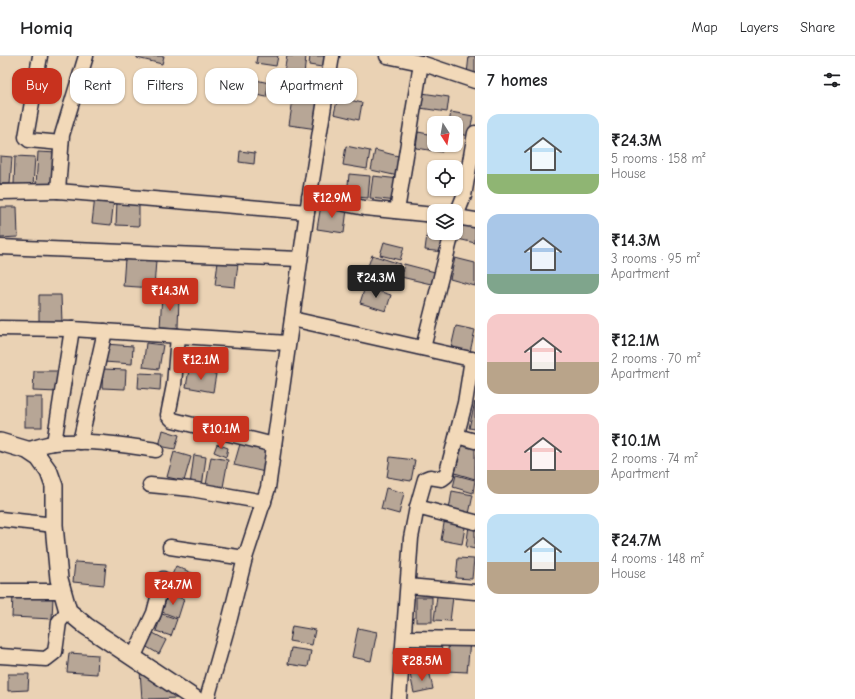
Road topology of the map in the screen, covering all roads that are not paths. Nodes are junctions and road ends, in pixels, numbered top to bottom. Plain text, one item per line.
1 (40, 56) edge
2 (86, 56) edge
3 (332, 56) edge
4 (387, 56) edge
5 (421, 62) junction
6 (475, 80) edge
7 (475, 133) edge
8 (61, 143) junction
9 (58, 191) junction
10 (0, 192) edge
11 (309, 197) junction
12 (461, 204) edge
13 (397, 211) junction
14 (307, 212) junction
15 (427, 214) edge
16 (463, 217) edge
17 (475, 220) edge
18 (450, 240) edge
19 (0, 247) edge
20 (300, 259) junction
21 (292, 319) junction
22 (0, 328) edge
23 (72, 329) junction
24 (105, 331) junction
25 (178, 336) junction
26 (288, 344) junction
27 (423, 348) junction
28 (474, 360) edge
29 (457, 436) junction
30 (475, 441) edge
31 (0, 442) edge
32 (80, 442) junction
33 (54, 443) junction
34 (274, 445) junction
35 (27, 450) junction
36 (156, 450) dead end
37 (150, 485) dead end
38 (264, 502) junction
39 (417, 507) junction
40 (0, 519) edge
41 (475, 522) edge
42 (54, 525) junction
43 (170, 547) dead end
44 (245, 558) junction
45 (163, 578) dead end
46 (408, 586) junction
47 (0, 591) edge
48 (62, 591) junction
49 (475, 592) edge
50 (68, 611) junction
51 (405, 638) junction
52 (475, 639) edge
53 (0, 656) edge
54 (133, 658) junction
55 (196, 699) edge
56 (207, 699) edge
57 (399, 699) edge

1 - 8 street
2 - 8 street
3 - 11 street
4 - 5 street
5 - 6 street
5 - 13 street
7 - 12 street
8 - 9 street
9 - 10 street
9 - 14 street
11 - 13 street
11 - 14 street
13 - 15 street
14 - 20 street
16 - 17 street
18 - 27 street
19 - 20 street
20 - 21 street
21 - 26 street
21 - 27 street
22 - 23 street
23 - 24 street
23 - 33 street
24 - 25 street
24 - 32 street
25 - 26 street
25 - 34 street
26 - 34 street
27 - 28 street
28 - 29 street
29 - 30 street
29 - 39 street
31 - 35 street
32 - 33 street
32 - 36 street
33 - 35 street
34 - 38 street
35 - 42 street
37 - 38 street
38 - 44 street
39 - 41 street
39 - 46 street
40 - 42 street
42 - 48 street
43 - 44 street
44 - 56 street
45 - 54 street
46 - 49 street
46 - 51 street
47 - 48 street
48 - 50 street
50 - 53 street
50 - 54 street
51 - 52 street
51 - 57 street
54 - 55 street

